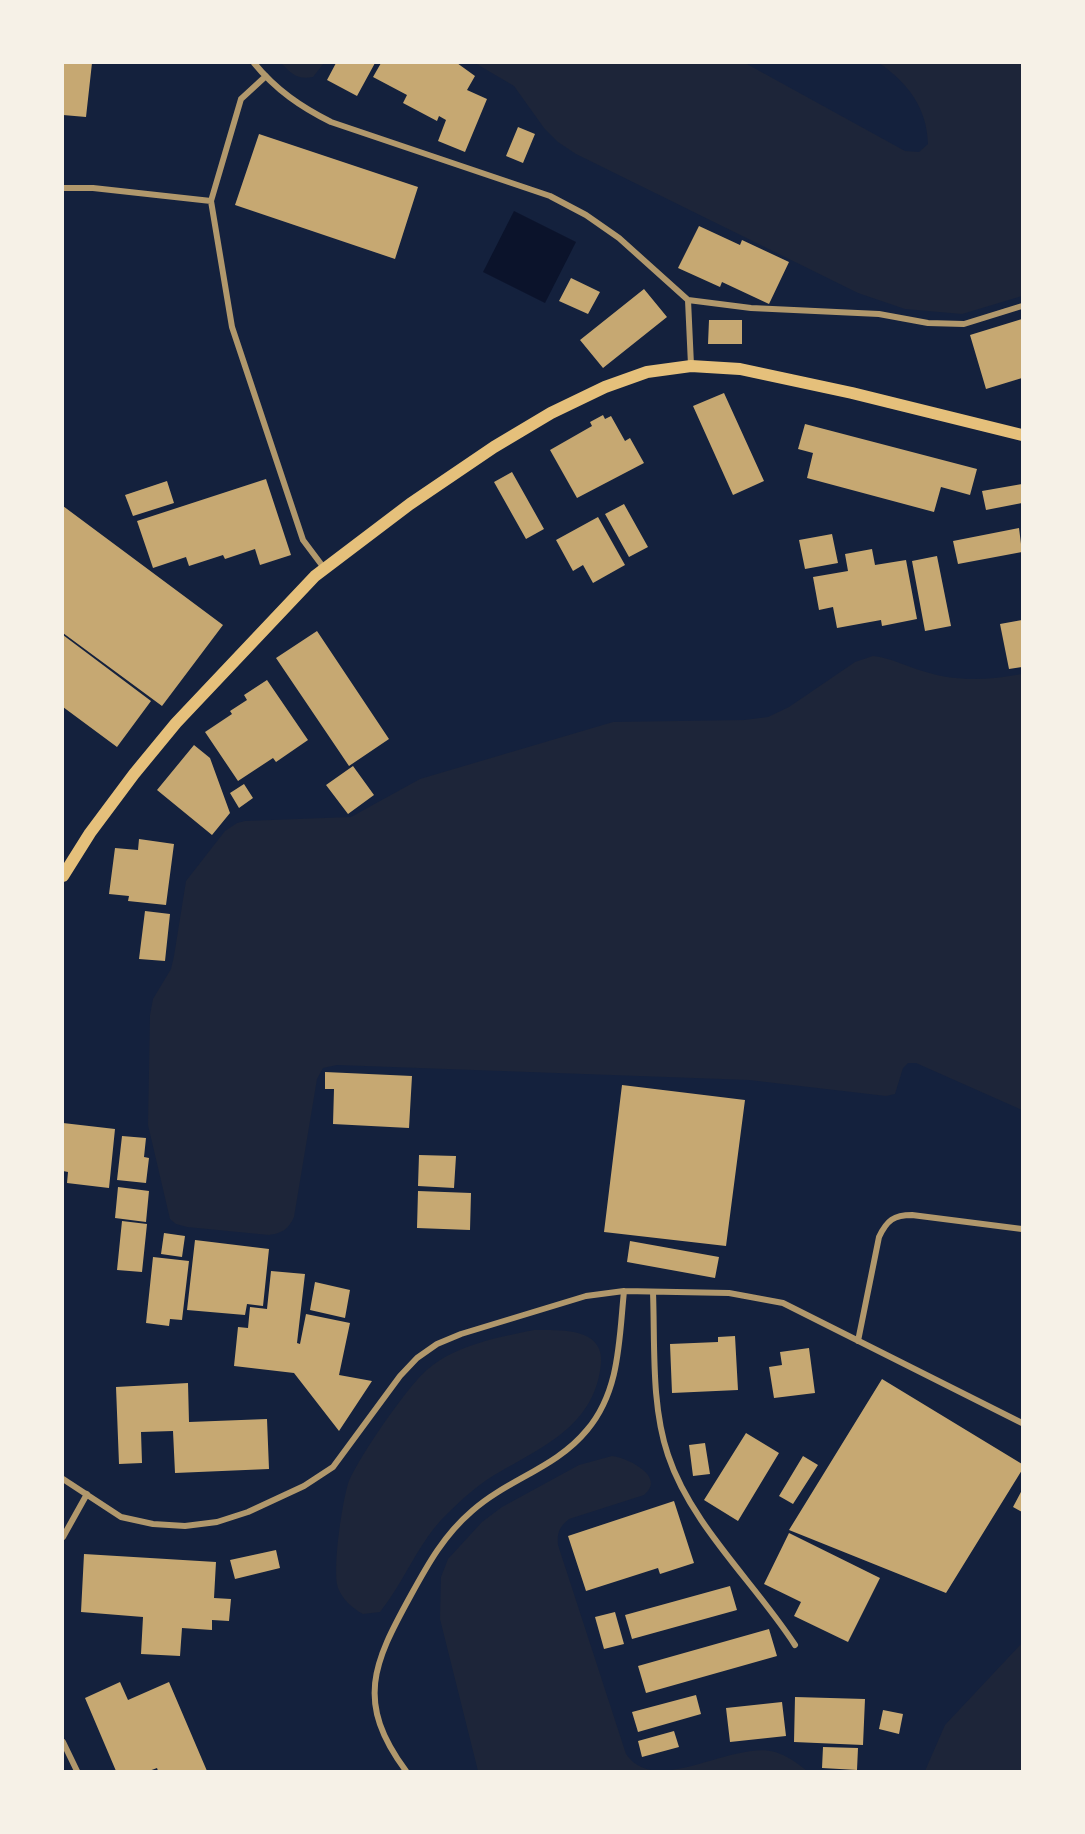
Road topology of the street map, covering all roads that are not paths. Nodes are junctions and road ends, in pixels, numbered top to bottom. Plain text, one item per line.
1 (254, 63) edge
2 (266, 76) junction
3 (63, 188) edge
4 (211, 201) junction
5 (688, 300) junction
6 (1022, 306) edge
7 (691, 366) junction
8 (1022, 435) edge
9 (325, 569) junction
10 (63, 876) edge
11 (1022, 1229) edge
12 (624, 1292) junction
13 (652, 1292) junction
14 (858, 1341) junction
15 (1022, 1423) edge
16 (63, 1479) edge
17 (87, 1494) junction
18 (63, 1537) edge
19 (795, 1644) dead end
20 (63, 1742) edge
21 (77, 1771) edge
22 (405, 1771) edge

1 - 2 street
2 - 4 street
2 - 5 street
3 - 4 street
4 - 9 street
5 - 6 street
5 - 7 street
7 - 8 main road
7 - 9 main road
9 - 10 main road
11 - 14 street
12 - 13 street
12 - 17 street
12 - 22 street
13 - 14 street
13 - 19 street
14 - 15 street
16 - 17 street
17 - 18 street
20 - 21 street

